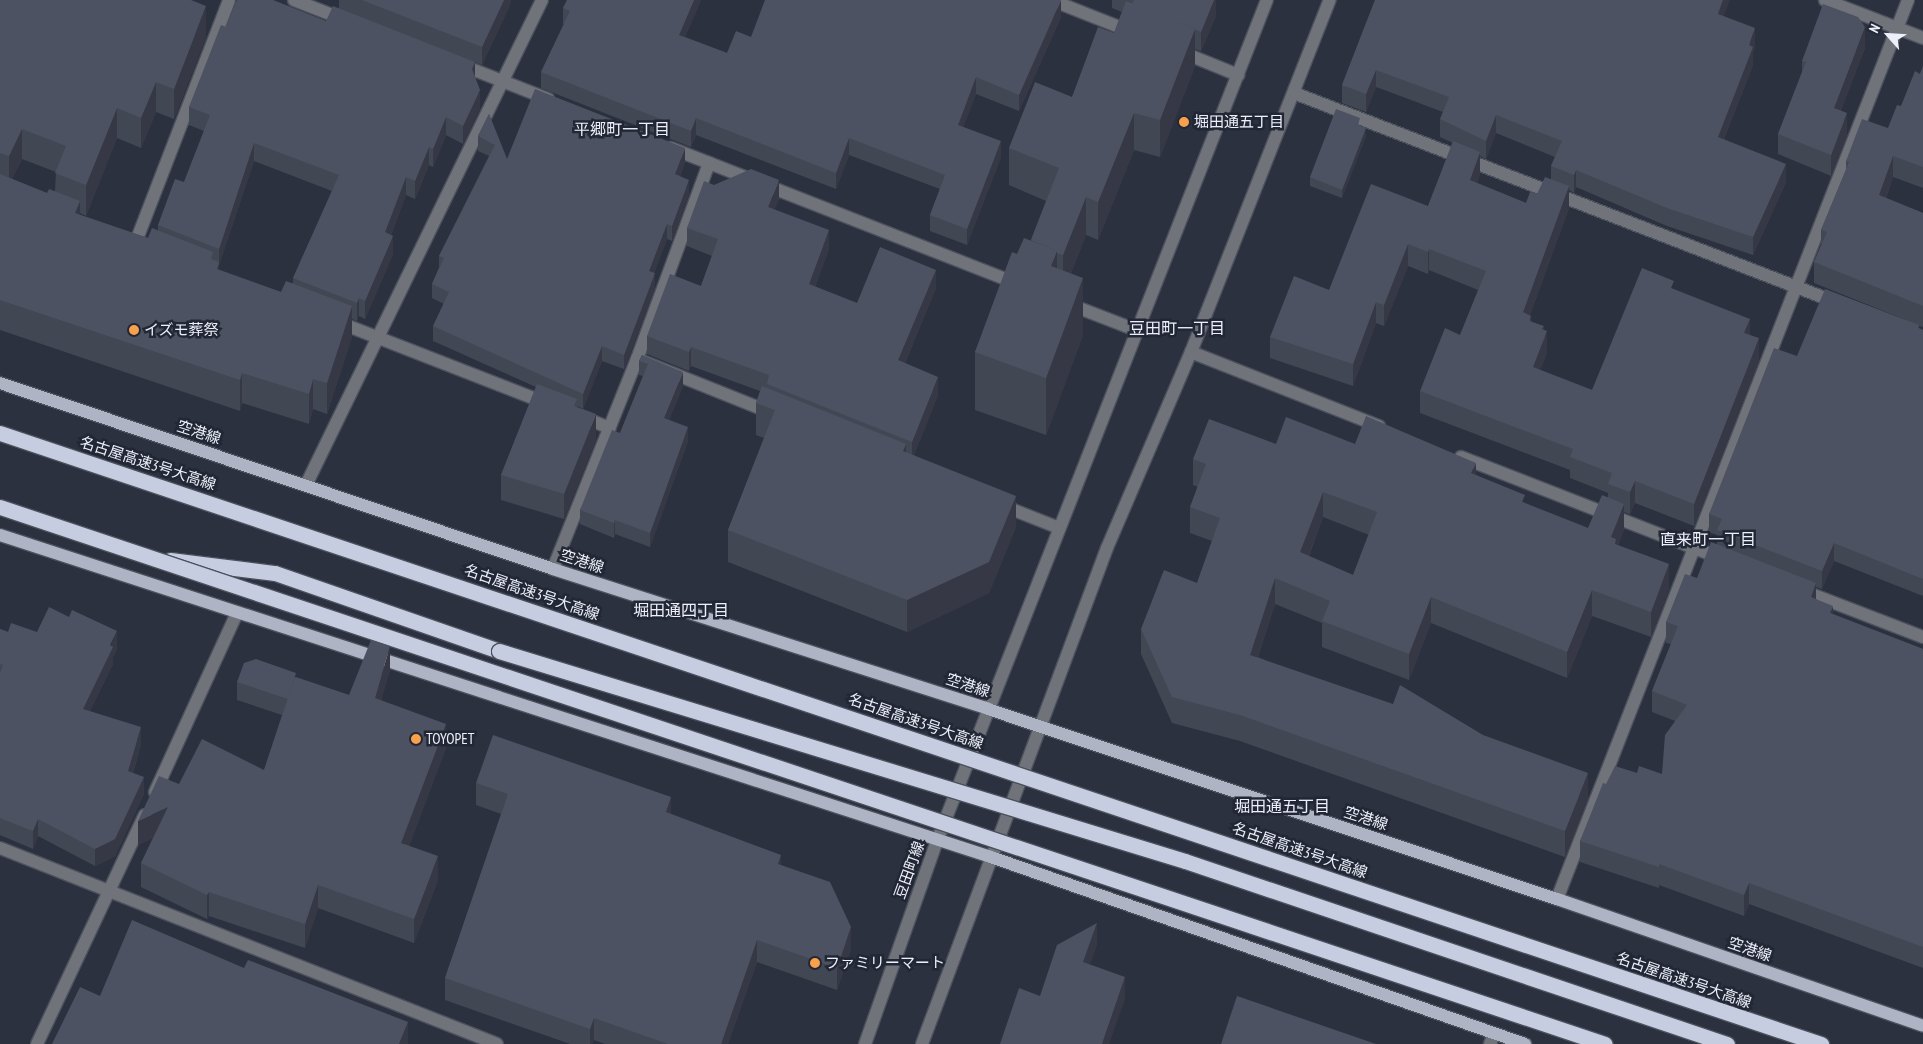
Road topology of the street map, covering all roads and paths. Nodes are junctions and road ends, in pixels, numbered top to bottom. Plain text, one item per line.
1 (229, 0) edge
2 (294, 0) edge
3 (542, 0) edge
4 (1051, 0) edge
5 (1267, 0) edge
6 (1330, 0) edge
7 (1825, 0) edge
8 (1908, 0) edge
9 (358, 25) edge
10 (1897, 28) junction
11 (1140, 36) edge
12 (1923, 38) edge
13 (1167, 46) edge
14 (448, 60) edge
15 (1238, 75) junction
16 (503, 81) junction
17 (1294, 93) junction
18 (557, 102) edge
19 (655, 142) edge
20 (709, 163) junction
21 (136, 244) edge
22 (1796, 287) junction
23 (1034, 290) edge
24 (1053, 298) edge
25 (1850, 308) edge
26 (322, 316) edge
27 (1136, 330) junction
28 (378, 338) junction
29 (1190, 352) junction
30 (637, 359) junction
31 (0, 383) edge
32 (784, 418) edge
33 (610, 428) junction
34 (1392, 430) edge
35 (0, 432) edge
36 (1447, 452) edge
37 (306, 485) junction
38 (986, 499) edge
39 (0, 507) edge
40 (1059, 528) junction
41 (0, 535) edge
42 (1694, 548) junction
43 (153, 558) junction
44 (1731, 562) edge
45 (553, 569) junction
46 (1786, 584) edge
47 (237, 613) junction
48 (1923, 638) edge
49 (988, 709) junction
50 (1041, 727) junction
51 (937, 841) junction
52 (0, 848) edge
53 (991, 858) junction
54 (110, 891) junction
55 (1557, 899) junction
56 (1923, 1026) edge
57 (1492, 1039) edge
58 (37, 1044) edge
59 (497, 1044) edge
60 (865, 1044) edge
61 (922, 1044) edge
62 (1524, 1044) edge
63 (1605, 1044) edge
64 (1728, 1044) edge
65 (1821, 1044) edge

1 - 21 street
2 - 9 street
3 - 16 street
4 - 11 street
5 - 15 street, 豆田町線
6 - 17 street
7 - 10 street
8 - 10 street
10 - 12 street
10 - 22 street
13 - 15 street
14 - 16 street
15 - 27 street, 豆田町線
16 - 18 street
16 - 28 street
17 - 22 street
17 - 29 street
19 - 20 street
20 - 23 street
20 - 30 street
22 - 25 street
22 - 42 street
24 - 27 street
26 - 28 street
27 - 40 street, 豆田町線
28 - 33 street
28 - 37 street
29 - 34 street
29 - 50 street
30 - 32 street
30 - 33 street
31 - 37 main road, 空港線
33 - 45 street
35 - 65 highway, 名古屋高速3号大高線, bridge
36 - 42 street
37 - 45 main road, 空港線
38 - 40 street
39 - 43 highway, bridge
40 - 49 street, 豆田町線
41 - 47 main road
42 - 44 street
42 - 55 street
43 - 63 highway, bridge
43 - 64 highway, bridge
45 - 49 main road, 空港線
46 - 48 street
47 - 51 main road
47 - 54 street
49 - 50 main road, 空港線
49 - 51 street, 豆田町線
50 - 53 street
50 - 55 main road, 空港線
51 - 53 main road
51 - 60 street, 豆田町線
52 - 54 street
53 - 57 main road
53 - 61 street
54 - 58 street
54 - 59 street
55 - 56 main road, 空港線
57 - 62 main road

